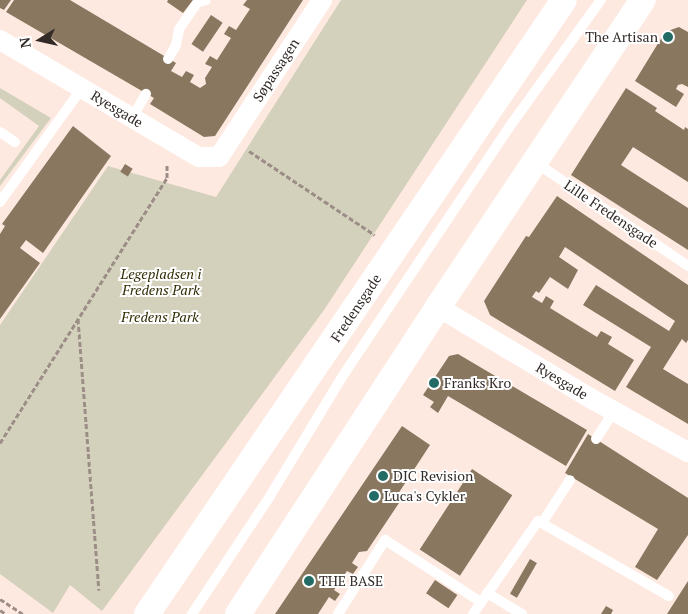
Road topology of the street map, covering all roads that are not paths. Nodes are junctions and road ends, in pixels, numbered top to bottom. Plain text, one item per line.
1 (206, 0) edge
2 (322, 0) edge
3 (564, 0) edge
4 (601, 0) edge
5 (644, 0) edge
6 (0, 40) edge
7 (168, 59) dead end
8 (82, 88) junction
9 (146, 94) dead end
10 (132, 118) junction
11 (0, 132) edge
12 (231, 140) joint
13 (15, 142) dead end
14 (534, 162) junction
15 (0, 202) edge
16 (688, 266) edge
17 (438, 307) junction
18 (324, 356) junction
19 (614, 411) junction
20 (596, 439) dead end
21 (688, 452) edge
22 (570, 480) dead end
23 (542, 523) junction
24 (487, 593) junction
25 (669, 596) dead end
26 (481, 602) junction
27 (146, 614) edge
28 (168, 614) edge
29 (192, 614) edge
30 (238, 614) edge
31 (338, 614) edge
32 (473, 614) edge
33 (522, 614) edge

1 - 7 lane
2 - 12 street, Søpassagen
3 - 18 street, Fredensgade
4 - 29 lane
5 - 14 street
6 - 8 street, Ryesgade
8 - 10 street, Ryesgade
8 - 15 lane
9 - 10 lane
10 - 12 street, Ryesgade
11 - 13 lane
14 - 16 lane, Lille Fredensgade
14 - 17 street
17 - 19 street, Ryesgade
17 - 30 street
18 - 27 street, Fredensgade
18 - 28 street
19 - 20 lane
19 - 21 street, Ryesgade
22 - 23 lane
23 - 24 lane
23 - 25 lane
24 - 26 lane
24 - 33 lane
26 - 31 lane
26 - 32 lane

